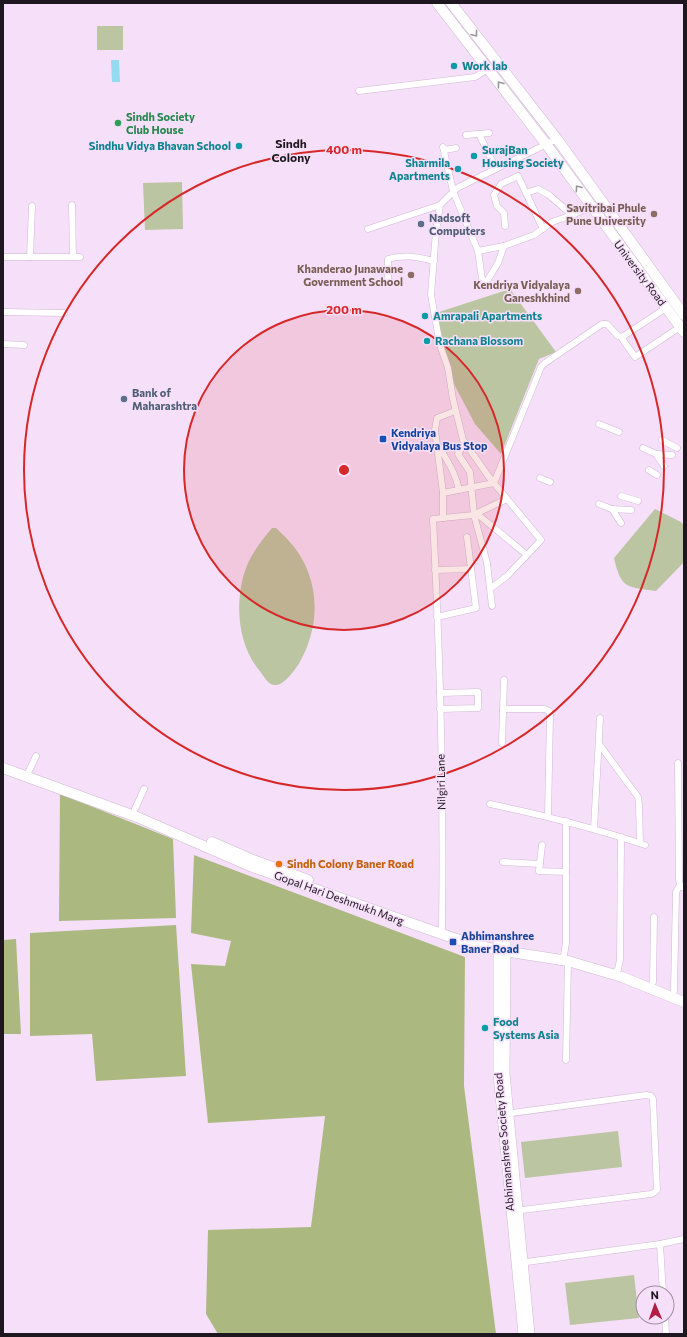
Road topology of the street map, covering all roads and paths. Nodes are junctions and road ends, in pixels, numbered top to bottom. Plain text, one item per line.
1 (437, 3) edge
2 (451, 3) edge
3 (488, 69) junction
4 (359, 91) dead end
5 (489, 133) dead end
6 (479, 134) junction
7 (466, 135) dead end
8 (557, 139) junction
9 (546, 144) junction
10 (456, 148) dead end
11 (496, 169) junction
12 (453, 191) junction
13 (526, 193) junction
14 (72, 205) dead end
15 (440, 205) junction
16 (32, 206) dead end
17 (591, 206) junction
18 (572, 215) junction
19 (505, 226) dead end
20 (368, 229) dead end
21 (543, 229) junction
22 (504, 246) junction
23 (478, 251) junction
24 (3, 257) edge
25 (30, 257) junction
26 (73, 257) junction
27 (80, 257) dead end
28 (434, 261) junction
29 (388, 281) dead end
30 (666, 308) junction
31 (3, 312) edge
32 (64, 314) dead end
33 (684, 315) edge
34 (682, 329) edge
35 (621, 337) junction
36 (3, 344) edge
37 (24, 345) dead end
38 (456, 411) junction
39 (599, 424) dead end
40 (619, 432) dead end
41 (662, 440) dead end
42 (465, 443) junction
43 (438, 445) junction
44 (643, 448) dead end
45 (677, 448) dead end
46 (656, 454) junction
47 (672, 455) dead end
48 (664, 466) dead end
49 (649, 470) dead end
50 (657, 475) dead end
51 (540, 478) dead end
52 (550, 482) dead end
53 (494, 483) junction
54 (472, 488) junction
55 (459, 490) junction
56 (443, 493) junction
57 (621, 496) dead end
58 (507, 499) junction
59 (638, 501) dead end
60 (599, 504) dead end
61 (612, 510) junction
62 (631, 510) dead end
63 (475, 514) junction
64 (443, 518) junction
65 (621, 523) dead end
66 (467, 538) dead end
67 (527, 556) junction
68 (471, 569) junction
69 (435, 570) junction
70 (491, 588) junction
71 (492, 606) dead end
72 (437, 617) junction
73 (504, 680) dead end
74 (440, 693) junction
75 (440, 709) junction
76 (503, 709) junction
77 (600, 718) dead end
78 (502, 743) dead end
79 (599, 744) junction
80 (36, 756) dead end
81 (3, 761) edge
82 (678, 763) dead end
83 (3, 768) edge
84 (29, 771) junction
85 (144, 789) dead end
86 (490, 804) dead end
87 (135, 809) junction
88 (548, 816) junction
89 (566, 821) junction
90 (594, 829) junction
91 (620, 837) junction
92 (542, 845) dead end
93 (503, 862) dead end
94 (540, 864) junction
95 (264, 867) junction
96 (566, 872) junction
97 (682, 887) edge
98 (654, 917) dead end
99 (442, 928) junction
100 (676, 935) junction
101 (684, 936) edge
102 (502, 947) junction
103 (566, 958) junction
104 (616, 972) junction
105 (653, 982) junction
106 (679, 993) edge
107 (684, 1002) edge
108 (566, 1060) dead end
109 (505, 1114) junction
110 (514, 1211) junction
111 (684, 1239) edge
112 (660, 1244) junction
113 (519, 1263) junction
114 (663, 1285) edge
115 (523, 1334) edge
116 (530, 1334) edge

1 - 3 main road, University Road
2 -> 8 main road, University Road
3 - 4 street
9 -> 3 main road, University Road
5 - 6 street
6 - 7 street
6 - 11 street
8 - 9 street
8 - 33 main road, University Road
9 - 11 street
17 -> 9 main road, University Road
10 - 12 street
11 - 12 street
12 - 15 street
12 - 23 street
13 - 18 street
13 - 19 street
13 - 21 street
14 - 26 street
15 - 20 street
15 - 28 street
16 - 25 street
17 - 18 street
17 - 30 main road, University Road
18 - 21 street
21 - 22 street
22 - 23 street
22 - 23 street
24 - 25 street
25 - 26 street
26 - 27 street
28 - 29 street
28 - 38 street
30 - 34 main road, University Road
30 - 35 street
31 - 32 street
34 - 35 street
35 - 53 street
36 - 37 street
38 - 42 street
38 - 43 street
39 - 40 street
41 - 45 street
42 - 53 street
42 - 54 street
43 - 55 street
43 - 56 street
44 - 46 street
46 - 47 street
46 - 48 street
49 - 50 street
51 - 52 street
53 - 54 street
53 - 58 street
54 - 55 street
54 - 63 street
55 - 56 street
56 - 64 street
57 - 59 street
58 - 63 street
58 - 67 street
60 - 61 street
61 - 62 street
61 - 65 street
63 - 64 street
63 - 67 street
63 - 70 street
64 - 69 street, Nilgiri Lane
66 - 68 street
67 - 70 street
68 - 69 street
68 - 72 street
69 - 72 street, Nilgiri Lane
70 - 71 street
72 - 74 street, Nilgiri Lane
73 - 76 street
74 - 75 street, Nilgiri Lane
74 - 75 street
75 - 99 street, Nilgiri Lane
76 - 78 street
76 - 88 street
77 - 79 street
79 - 90 street
79 - 91 street
80 - 84 street
81 - 84 main road, Gopal Hari Deshmukh Marg
82 - 97 street
83 - 95 main road, Gopal Hari Deshmukh Marg
84 - 87 main road, Gopal Hari Deshmukh Marg
85 - 87 street
86 - 88 street
87 - 95 main road, Gopal Hari Deshmukh Marg
88 - 89 street
89 - 90 street
89 - 96 street
90 - 91 street
91 - 104 street
92 - 94 street
93 - 94 street
94 - 96 street
95 - 99 main road, Gopal Hari Deshmukh Marg
95 - 102 main road, Gopal Hari Deshmukh Marg
96 - 103 street
97 - 100 street
98 - 105 street
99 - 102 main road, Gopal Hari Deshmukh Marg
100 - 101 street
100 - 106 street
102 - 103 main road, Gopal Hari Deshmukh Marg
102 - 109 street, Abhimanshree Society Road
103 - 104 main road, Gopal Hari Deshmukh Marg
103 - 108 street
104 - 105 main road, Gopal Hari Deshmukh Marg
104 - 107 main road, Gopal Hari Deshmukh Marg
105 - 106 main road, Gopal Hari Deshmukh Marg
109 - 110 street, Abhimanshree Society Road
109 - 110 street
110 - 113 street, Abhimanshree Society Road
111 - 112 street
112 - 113 street
112 - 114 street
113 - 115 street, Abhimanshree Society Road
113 - 116 street, Abhimanshree Society Road

